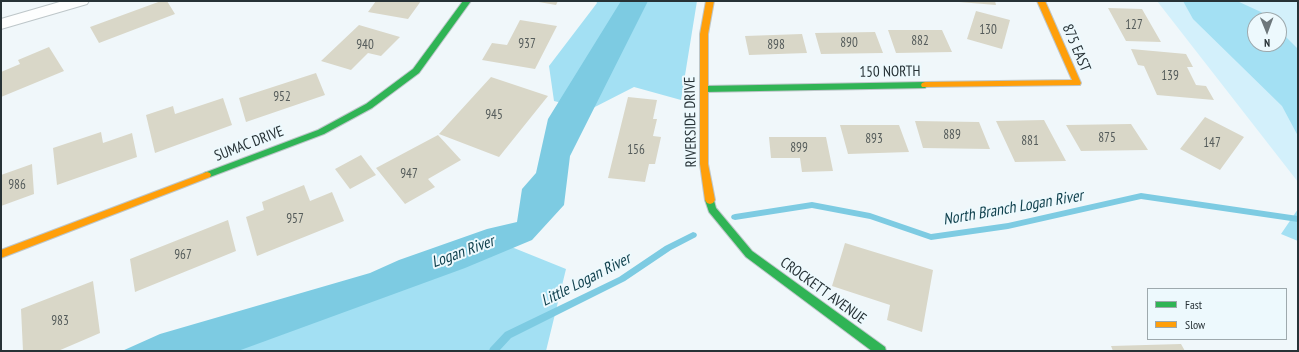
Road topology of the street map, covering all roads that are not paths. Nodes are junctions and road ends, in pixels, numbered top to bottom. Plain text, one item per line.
1 (81, 1) edge
2 (467, 1) edge
3 (710, 1) edge
4 (1041, 1) edge
5 (1, 24) edge
6 (1077, 83) joint
7 (704, 89) junction
8 (1, 254) edge
9 (748, 254) joint
10 (881, 351) edge

1 - 5 street
2 - 8 street, SUMAC DRIVE
3 - 7 street, RIVERSIDE DRIVE
4 - 6 street, 875 EAST
6 - 7 street, 150 NORTH
7 - 9 street, RIVERSIDE DRIVE
9 - 10 street, CROCKETT AVENUE

